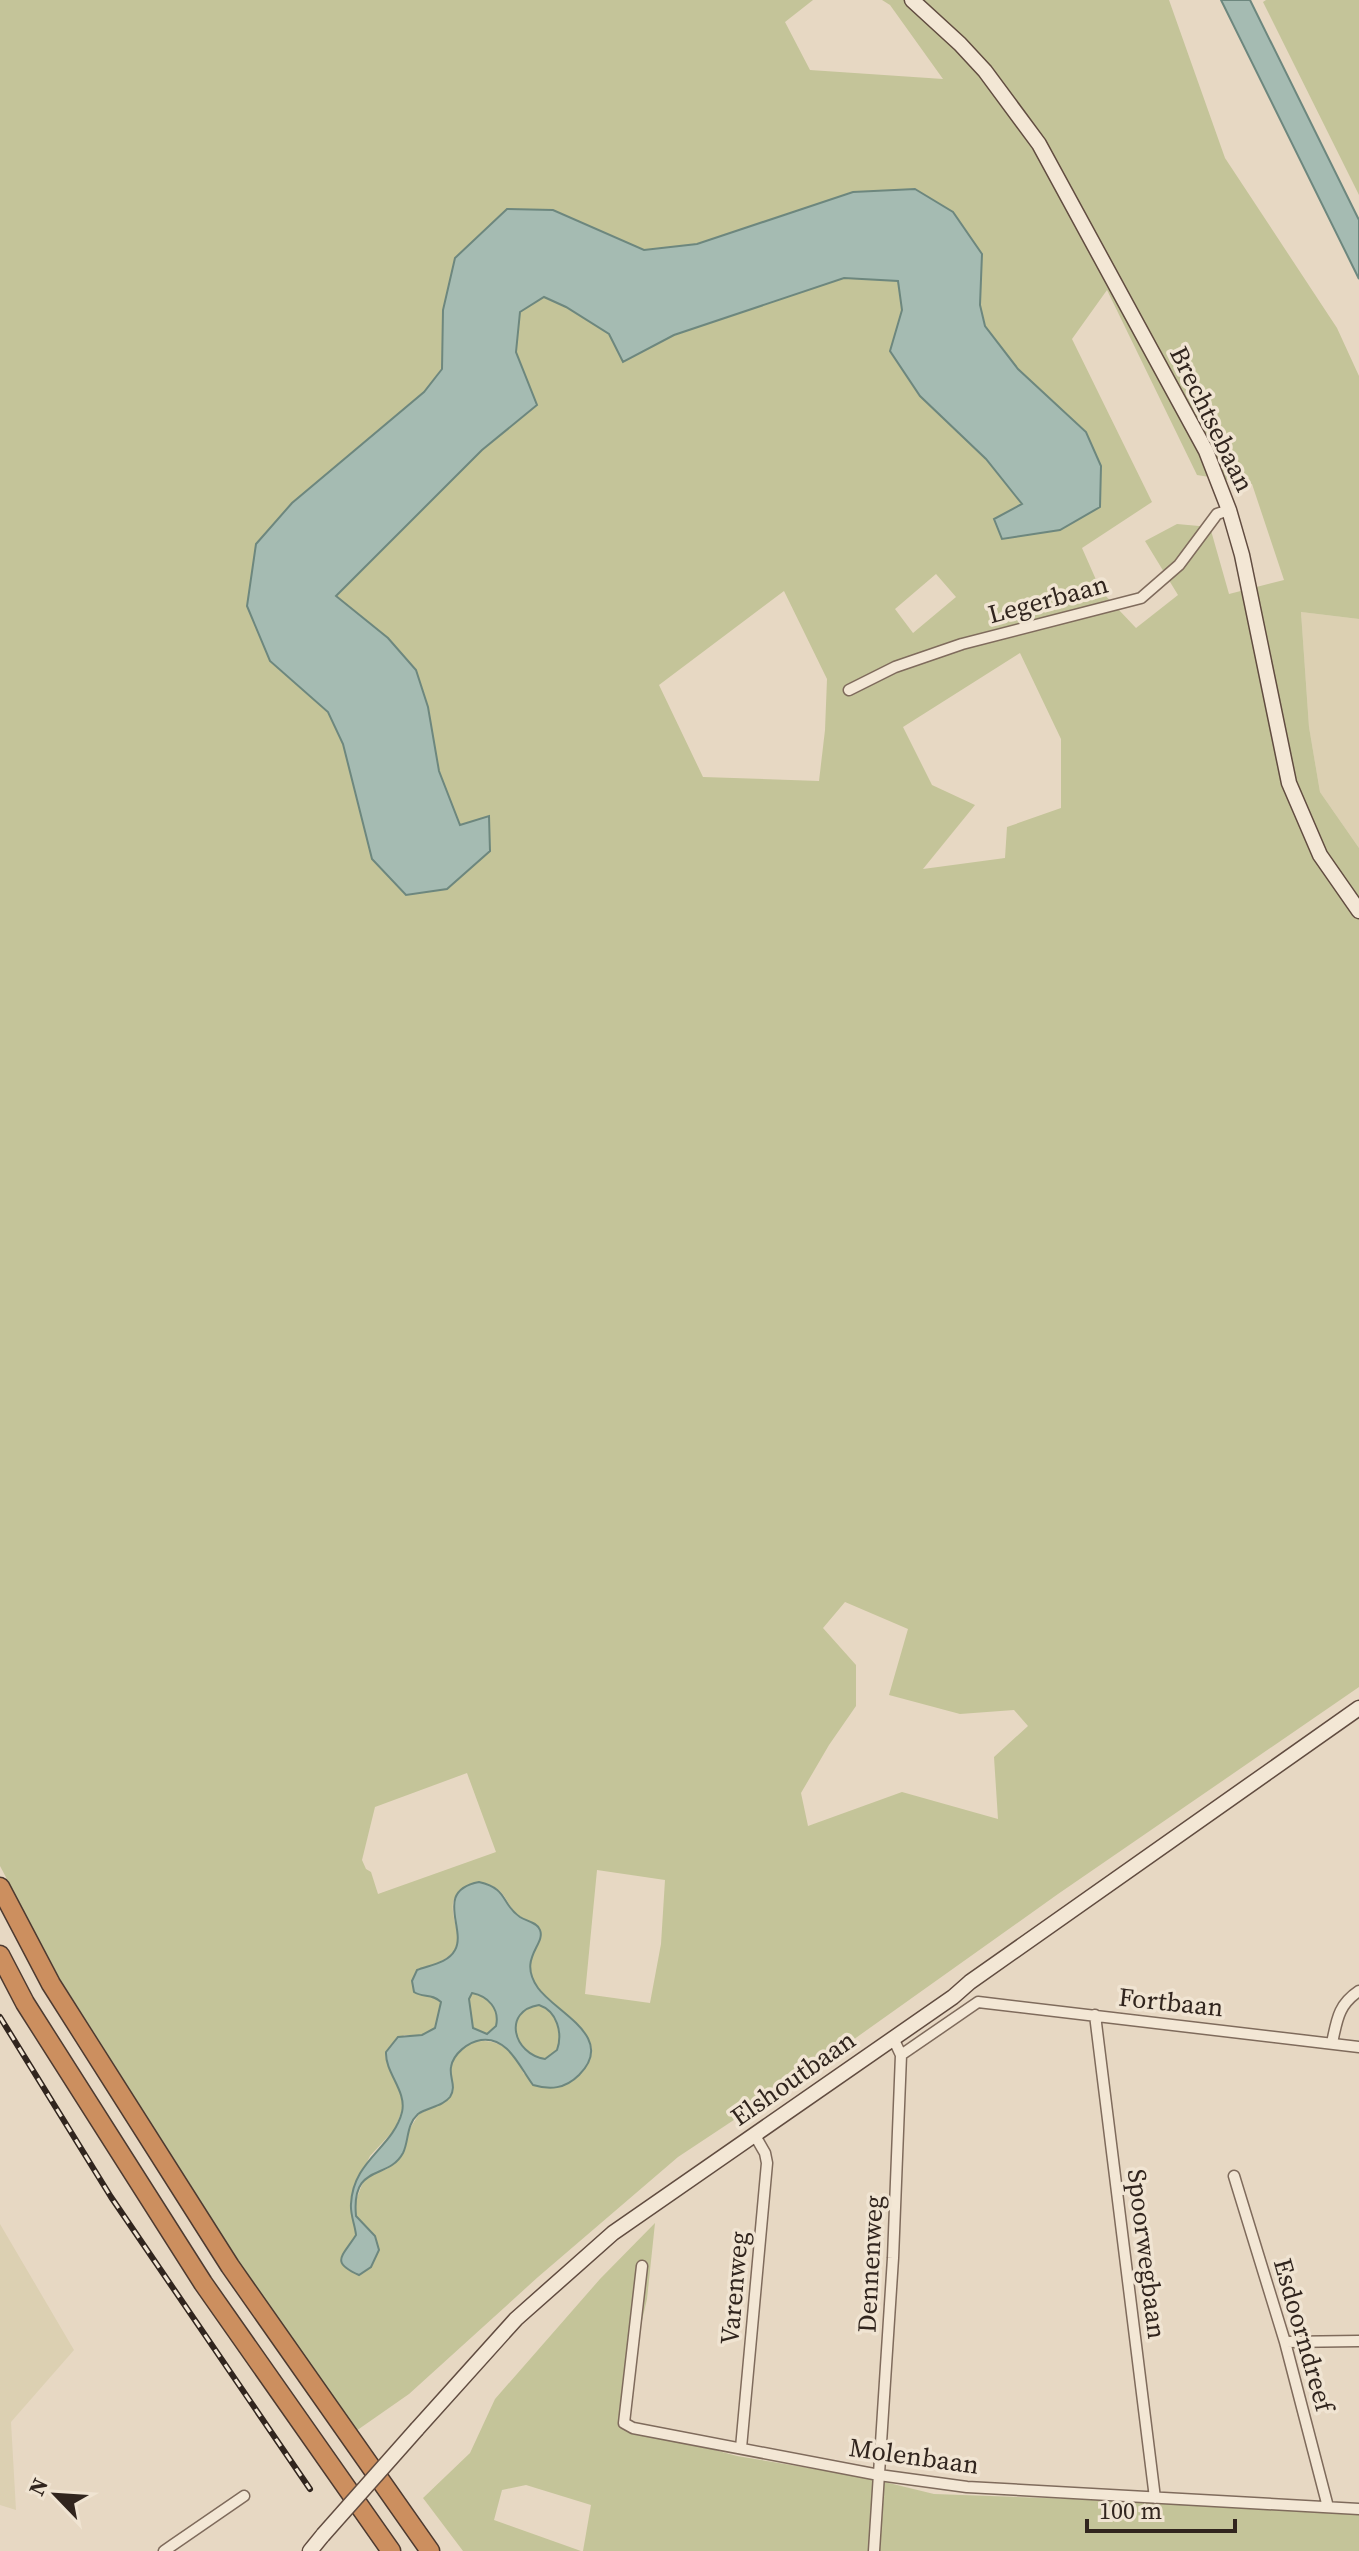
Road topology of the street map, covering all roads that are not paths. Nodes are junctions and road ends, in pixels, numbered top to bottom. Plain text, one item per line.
1 (912, 0) edge
2 (1229, 510) junction
3 (849, 690) dead end
4 (1359, 911) edge
5 (1359, 1708) edge
6 (0, 1887) edge
7 (0, 1955) edge
8 (1359, 1991) edge
9 (1095, 2015) junction
10 (893, 2038) junction
11 (1332, 2043) junction
12 (1359, 2047) edge
13 (901, 2055) junction
14 (754, 2134) junction
15 (1234, 2176) dead end
16 (642, 2266) dead end
17 (1359, 2341) edge
18 (1285, 2342) junction
19 (741, 2448) junction
20 (879, 2475) junction
21 (244, 2496) dead end
22 (1155, 2498) junction
23 (1328, 2507) junction
24 (1359, 2509) edge
25 (164, 2551) edge
26 (310, 2551) edge
27 (391, 2551) edge
28 (430, 2551) edge
29 (874, 2551) edge

1 - 2 main road, Brechtsebaan
2 - 3 street, Legerbaan
2 - 4 main road, Brechtsebaan
5 - 10 main road, Elshoutbaan
6 - 28 highway
7 - 27 highway
8 - 11 street
9 - 11 street, Fortbaan
9 - 13 street, Fortbaan
9 - 22 street, Spoorwegbaan
10 - 13 street
10 - 14 main road, Elshoutbaan
11 - 12 street, Fortbaan
13 - 20 street, Dennenweg
14 - 19 street, Varenweg
14 - 26 main road, Elshoutbaan, bridge
15 - 18 street, Esdoorndreef
16 - 19 street, Molenbaan
17 - 18 street
18 - 23 street, Esdoorndreef
19 - 20 street, Molenbaan
20 - 22 street, Molenbaan
20 - 29 street, Dennenweg
21 - 25 street
22 - 23 street, Molenbaan
23 - 24 street, Molenbaan

